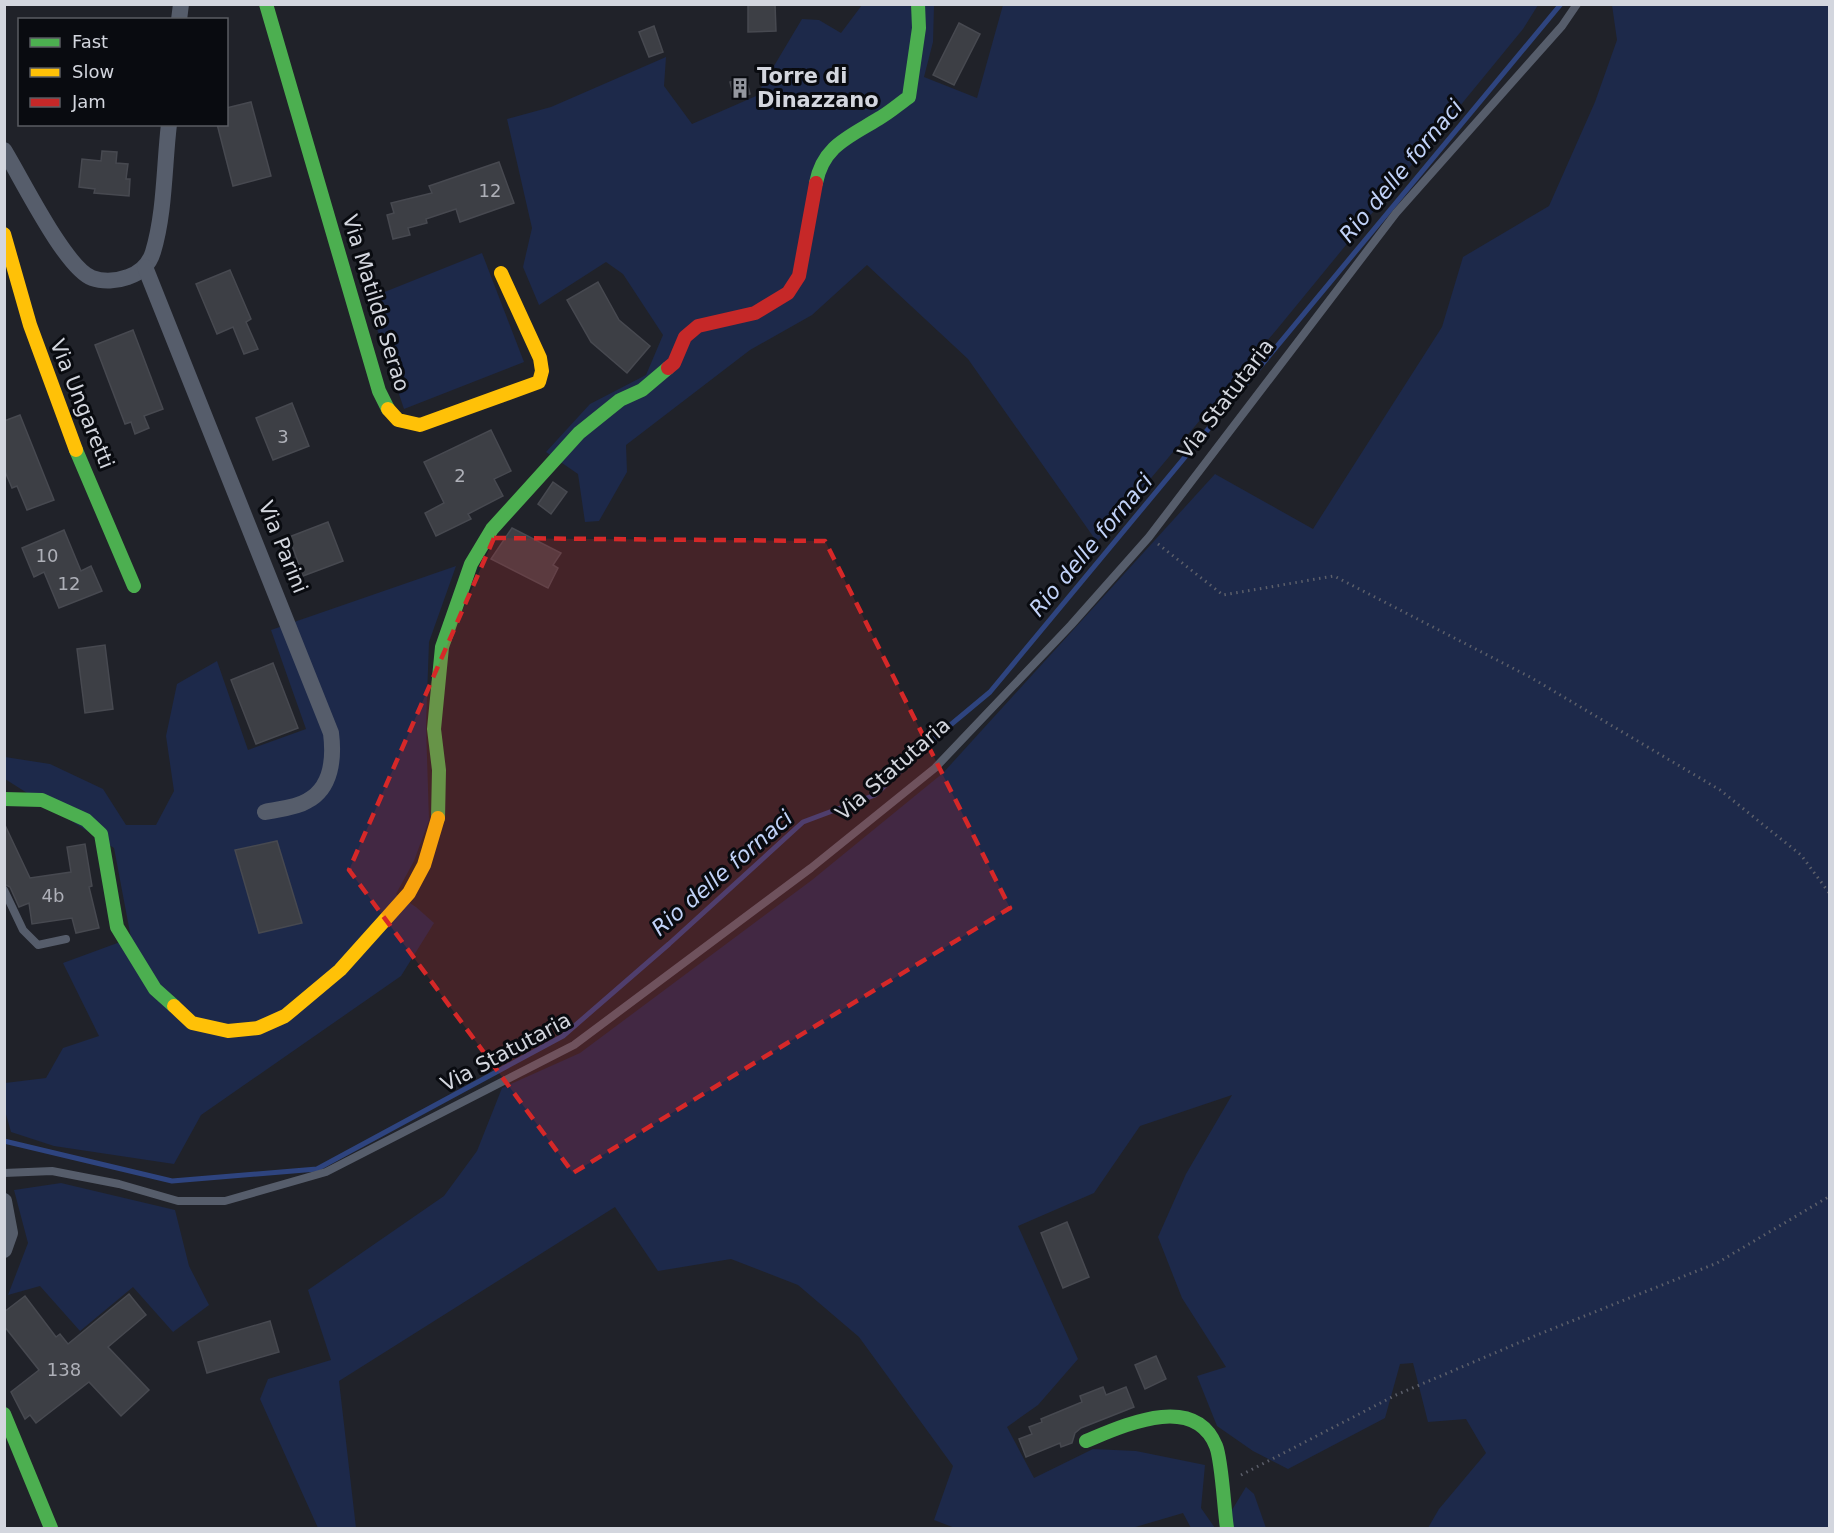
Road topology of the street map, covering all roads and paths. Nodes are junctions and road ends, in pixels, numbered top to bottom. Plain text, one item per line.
1 (266, 4) edge
2 (918, 4) edge
3 (1577, 4) edge
4 (169, 126) edge
5 (4, 150) edge
6 (4, 234) edge
7 (145, 267) junction
8 (501, 273) dead end
9 (1149, 537) junction
10 (134, 586) dead end
11 (4, 799) edge
12 (265, 812) dead end
13 (4, 890) edge
14 (1830, 894) edge
15 (66, 939) dead end
16 (4, 1173) edge
17 (1830, 1196) edge
18 (4, 1201) edge
19 (4, 1250) edge
20 (4, 1414) edge
21 (1086, 1441) dead end
22 (11, 1453) edge
23 (1220, 1485) junction
24 (51, 1528) edge
25 (1227, 1528) edge

1 - 8 street, Via Matilde Serao
2 - 11 street
3 - 9 lane, Via Statutaria
4 - 7 street
5 - 7 street
6 - 10 street, Via Ungaretti
7 - 12 street, Via Parini
9 - 14 path
9 - 16 lane, Via Statutaria
13 - 15 lane
17 - 23 path
18 - 19 street
20 - 22 street
21 - 23 street
22 - 24 street
23 - 25 street

